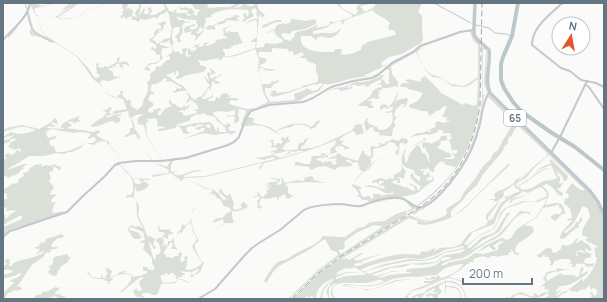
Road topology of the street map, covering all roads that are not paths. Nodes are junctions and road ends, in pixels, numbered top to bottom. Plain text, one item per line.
1 (30, 3) edge
2 (475, 3) edge
3 (564, 3) edge
4 (474, 30) junction
5 (3, 40) edge
6 (587, 81) junction
7 (586, 85) junction
8 (604, 87) edge
9 (489, 92) junction
10 (604, 109) edge
11 (551, 153) junction
12 (604, 215) edge
13 (3, 237) edge
14 (198, 299) edge

1 - 5 street
2 - 4 main road
3 - 6 street
4 - 9 main road
4 - 13 street
6 - 7 street
6 - 8 street
7 - 10 street
7 - 11 street
9 - 11 main road, 65
9 - 14 street
11 - 12 main road, 65

